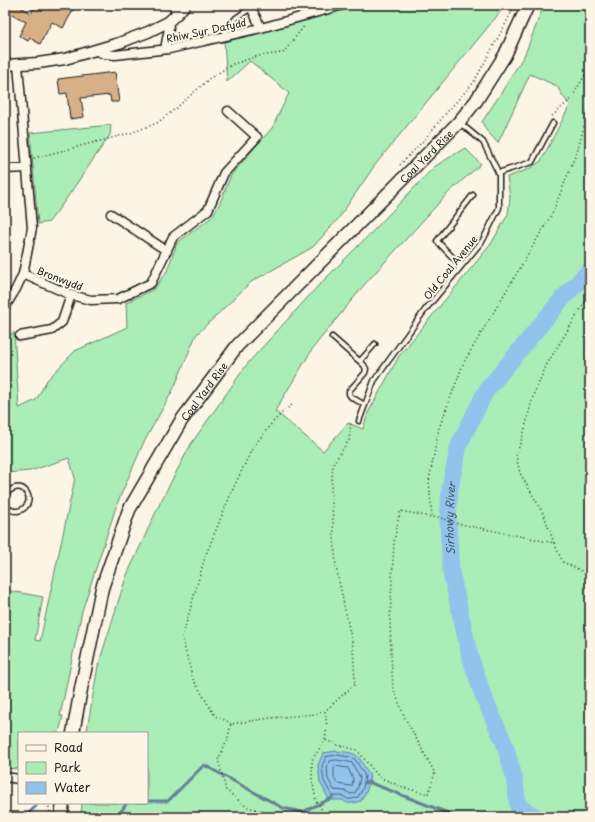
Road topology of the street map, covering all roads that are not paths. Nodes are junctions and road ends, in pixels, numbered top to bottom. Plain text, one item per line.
1 (185, 5) edge
2 (343, 5) edge
3 (528, 5) edge
4 (251, 7) edge
5 (175, 10) edge
6 (168, 22) junction
7 (261, 28) junction
8 (221, 37) junction
9 (165, 49) junction
10 (95, 50) junction
11 (5, 65) edge
12 (18, 65) junction
13 (228, 111) dead end
14 (458, 122) junction
15 (553, 123) road end
16 (26, 164) junction
17 (5, 169) edge
18 (498, 173) junction
19 (473, 195) dead end
20 (111, 214) dead end
21 (167, 251) junction
22 (461, 266) junction
23 (23, 274) junction
24 (71, 295) junction
25 (6, 302) edge
26 (20, 336) dead end
27 (332, 337) dead end
28 (375, 344) dead end
29 (360, 361) junction
30 (365, 405) junction
31 (359, 421) road end
32 (5, 497) edge
33 (5, 502) edge
34 (73, 732) edge
35 (5, 777) edge
36 (18, 779) edge
37 (63, 804) edge
38 (59, 817) edge

1 - 5 street
2 - 7 street, Rhiw Syr Dafydd
3 - 14 main road, Coal Yard Rise
4 - 7 street
4 - 8 lane
5 - 6 street
6 - 9 street
6 - 10 street
7 - 8 street, Rhiw Syr Dafydd
8 - 9 street, Rhiw Syr Dafydd
9 - 10 street, Rhiw Syr Dafydd
10 - 12 street
11 - 12 street
12 - 16 street
13 - 21 street, Bronwydd
14 - 18 lane, Old Coal Avenue
14 - 34 main road, Coal Yard Rise
15 - 18 lane
16 - 17 street
16 - 23 street
18 - 22 lane, Old Coal Avenue
19 - 22 lane
20 - 21 street
21 - 24 street, Bronwydd
22 - 30 lane, Old Coal Avenue
23 - 24 street, Bronwydd
23 - 25 street
24 - 26 street
27 - 29 lane
28 - 29 lane
29 - 30 lane
30 - 31 lane, Old Coal Avenue
32 - 33 lane
35 - 36 street
37 - 38 main road

